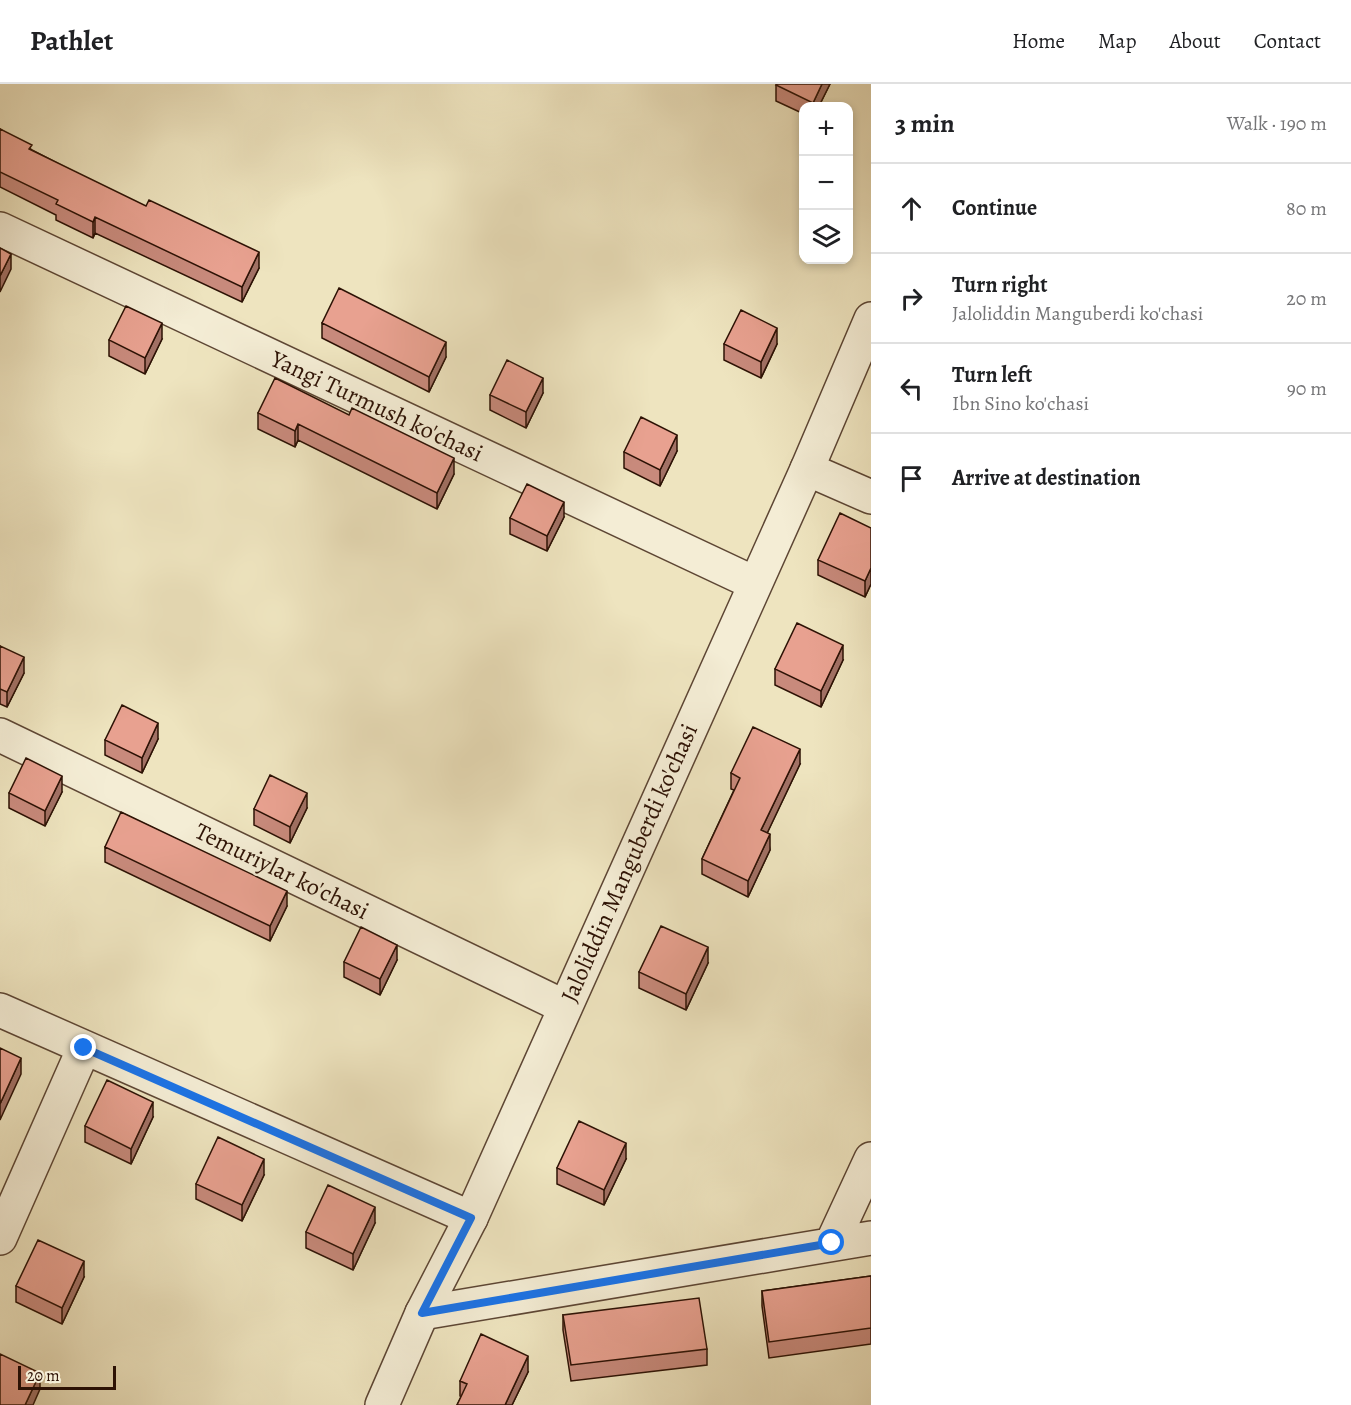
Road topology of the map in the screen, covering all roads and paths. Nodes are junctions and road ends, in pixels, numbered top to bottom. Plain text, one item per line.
1 (0, 230) edge
2 (871, 319) edge
3 (807, 469) junction
4 (871, 497) edge
5 (754, 583) junction
6 (0, 735) edge
7 (565, 1007) junction
8 (0, 1010) edge
9 (84, 1048) junction
10 (871, 1159) edge
11 (471, 1218) junction
12 (0, 1238) edge
13 (871, 1238) edge
14 (832, 1243) junction
15 (422, 1313) junction
16 (382, 1405) edge

1 - 5 street, Yangi Turmush ko'chasi
2 - 3 street, Jaloliddin Manguberdi ko'chasi
3 - 4 street
3 - 5 street, Jaloliddin Manguberdi ko'chasi
5 - 7 street, Jaloliddin Manguberdi ko'chasi
6 - 7 street, Temuriylar ko'chasi
7 - 11 street, Jaloliddin Manguberdi ko'chasi
8 - 9 street
9 - 11 street
9 - 12 street
10 - 14 street
11 - 15 street, Jaloliddin Manguberdi ko'chasi
13 - 14 street
14 - 15 street
15 - 16 street, Jaloliddin Manguberdi ko'chasi

